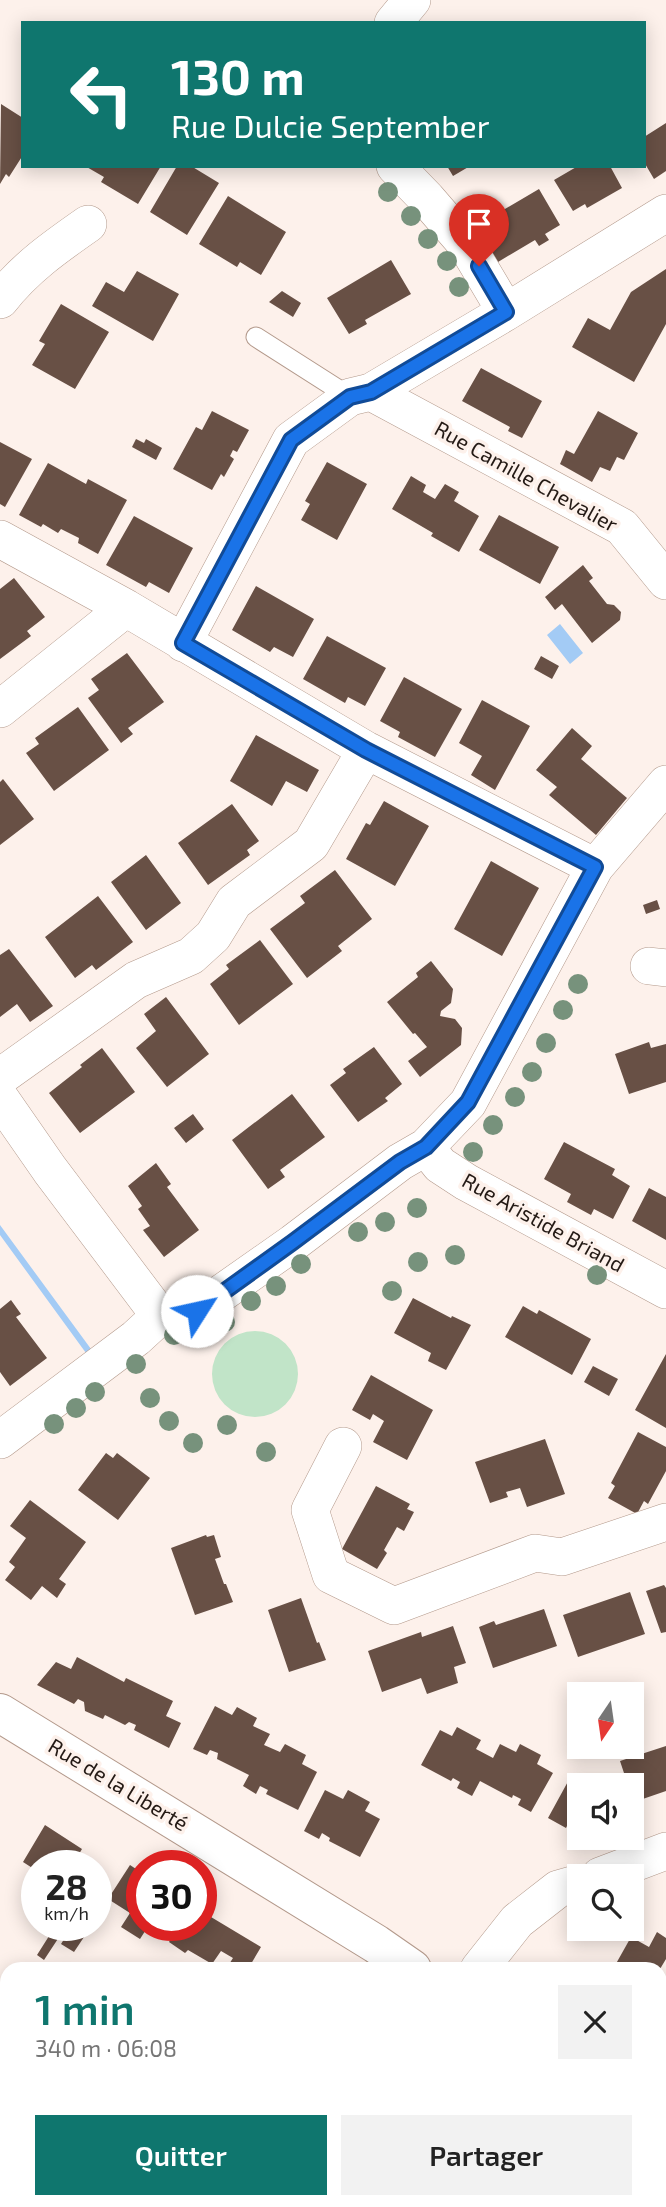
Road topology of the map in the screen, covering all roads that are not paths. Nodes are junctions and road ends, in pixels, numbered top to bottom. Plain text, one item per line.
1 (412, 0) edge
2 (395, 21) edge
3 (398, 168) edge
4 (666, 213) edge
5 (88, 224) dead end
6 (0, 300) edge
7 (506, 312) junction
8 (256, 337) dead end
9 (361, 394) junction
10 (0, 539) edge
11 (666, 581) edge
12 (126, 608) junction
13 (183, 643) junction
14 (0, 709) edge
15 (366, 750) junction
16 (666, 784) edge
17 (595, 867) junction
18 (0, 1077) edge
19 (0, 1098) edge
20 (426, 1147) junction
21 (666, 1290) edge
22 (160, 1316) junction
23 (0, 1440) edge
24 (343, 1446) dead end
25 (666, 1522) edge
26 (0, 1713) edge
27 (666, 1851) edge
28 (632, 1864) edge
29 (567, 1886) edge
30 (402, 1962) edge
31 (484, 1962) edge

1 - 2 street
3 - 7 street
4 - 7 street
5 - 6 street
7 - 9 street
8 - 9 lane
9 - 11 street, Rue Camille Chevalier
9 - 13 street
10 - 12 street
12 - 13 street
12 - 14 street
13 - 15 street
15 - 17 street
15 - 18 street
16 - 17 street
17 - 20 street
19 - 22 street
20 - 21 street, Rue Aristide Briand
20 - 22 street
22 - 23 street
24 - 25 street
26 - 30 street, Rue de la Liberté
27 - 28 street
29 - 31 street

